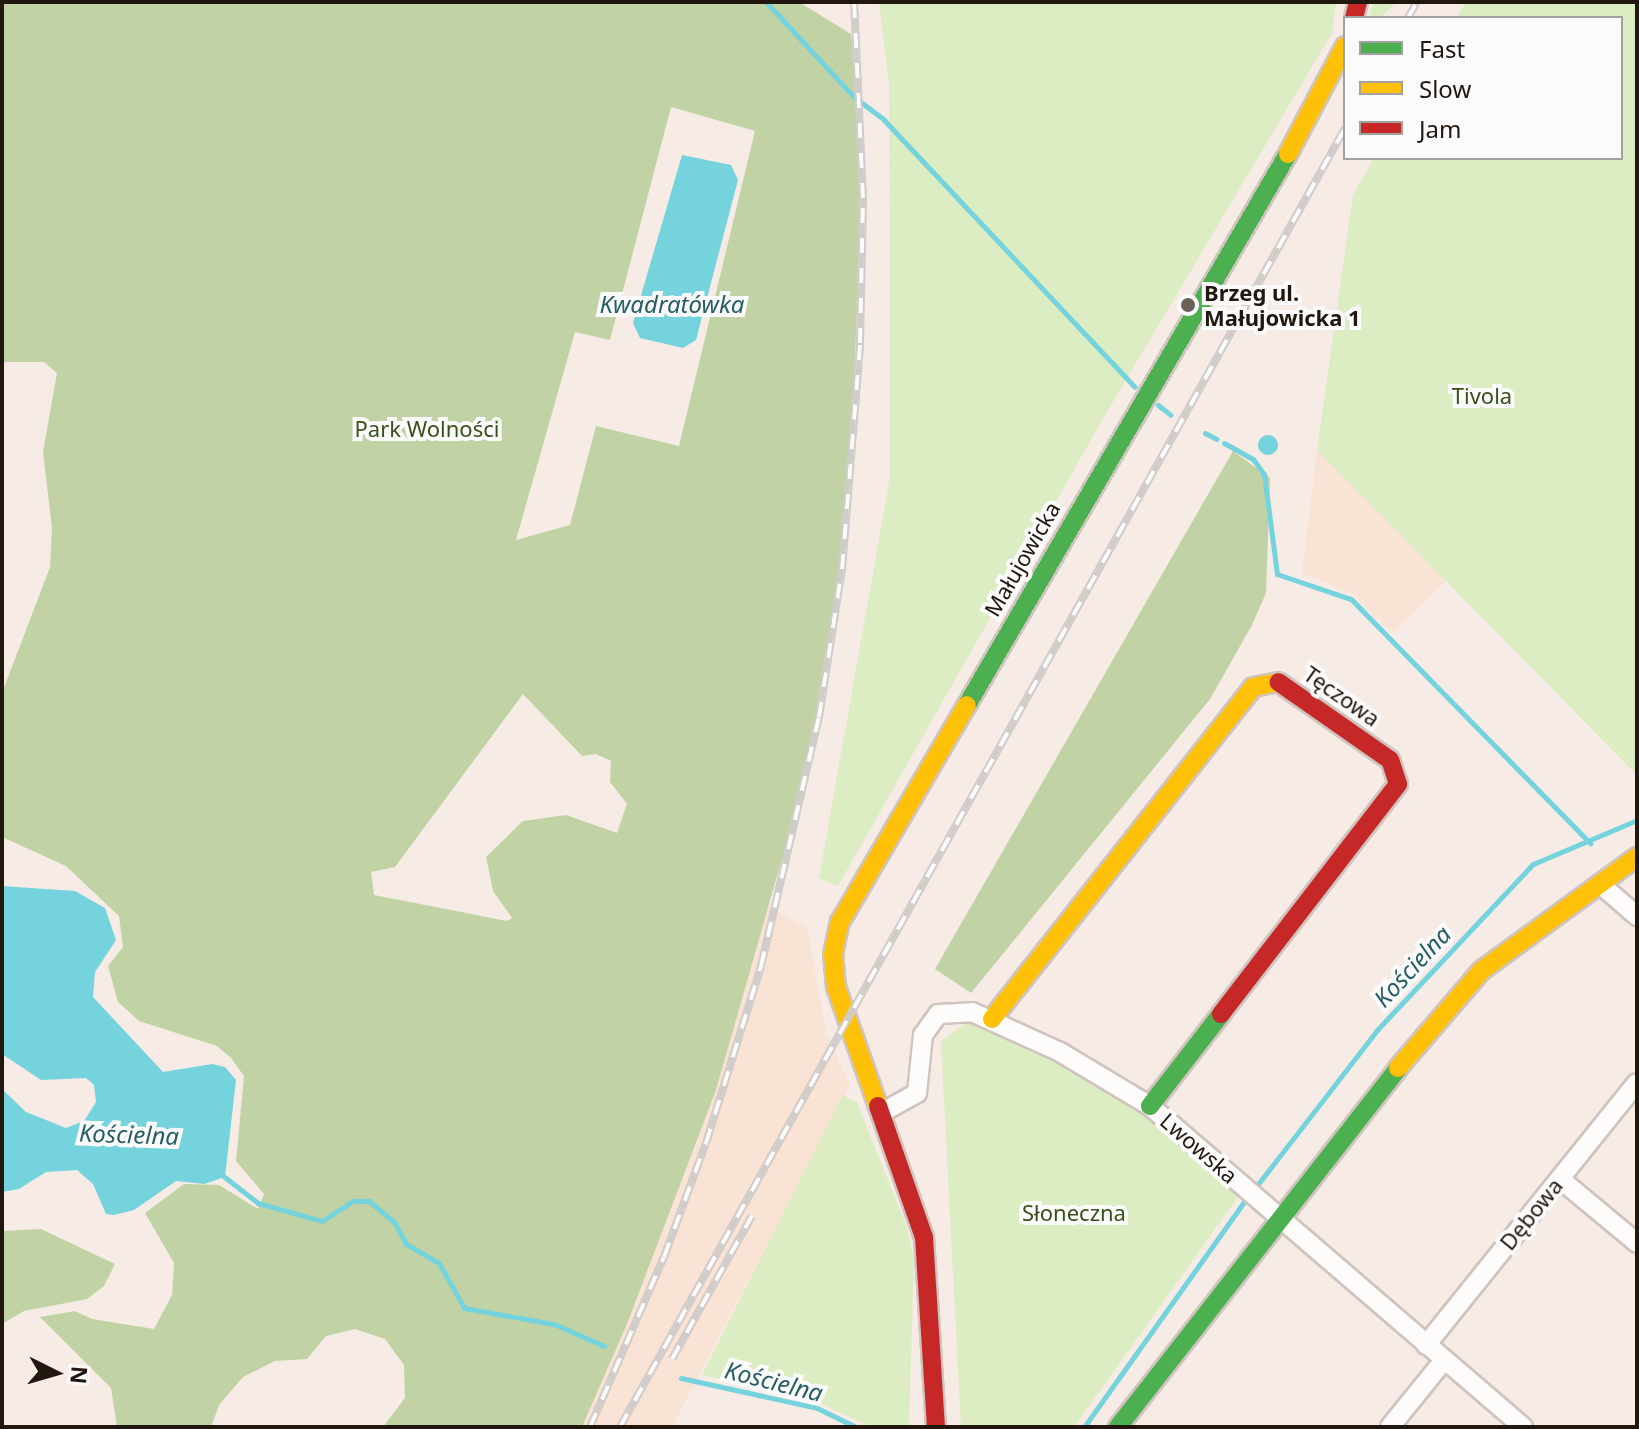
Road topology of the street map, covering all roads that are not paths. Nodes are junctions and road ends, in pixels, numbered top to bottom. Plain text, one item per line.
1 (1343, 50) edge
2 (1637, 857) edge
3 (1600, 884) junction
4 (1637, 916) edge
5 (992, 1019) junction
6 (1637, 1083) edge
7 (1150, 1106) junction
8 (881, 1113) junction
9 (1560, 1179) junction
10 (1279, 1217) junction
11 (1637, 1243) edge
12 (1426, 1345) junction
13 (1444, 1360) junction
14 (936, 1427) edge
15 (1118, 1427) edge
16 (1390, 1427) edge
17 (1523, 1427) edge

1 - 8 street, Małujowicka
2 - 3 street
3 - 4 street
3 - 10 street
5 - 7 street, Lwowska
5 - 7 street, Tęczowa
5 - 8 street, Lwowska
6 - 9 street, Dębowa
7 - 10 street, Lwowska
8 - 14 street, Małujowicka
9 - 11 street
9 - 12 street, Dębowa
10 - 12 street, Lwowska
10 - 15 street
12 - 13 street, Lwowska
13 - 16 street
13 - 17 street, Lwowska

